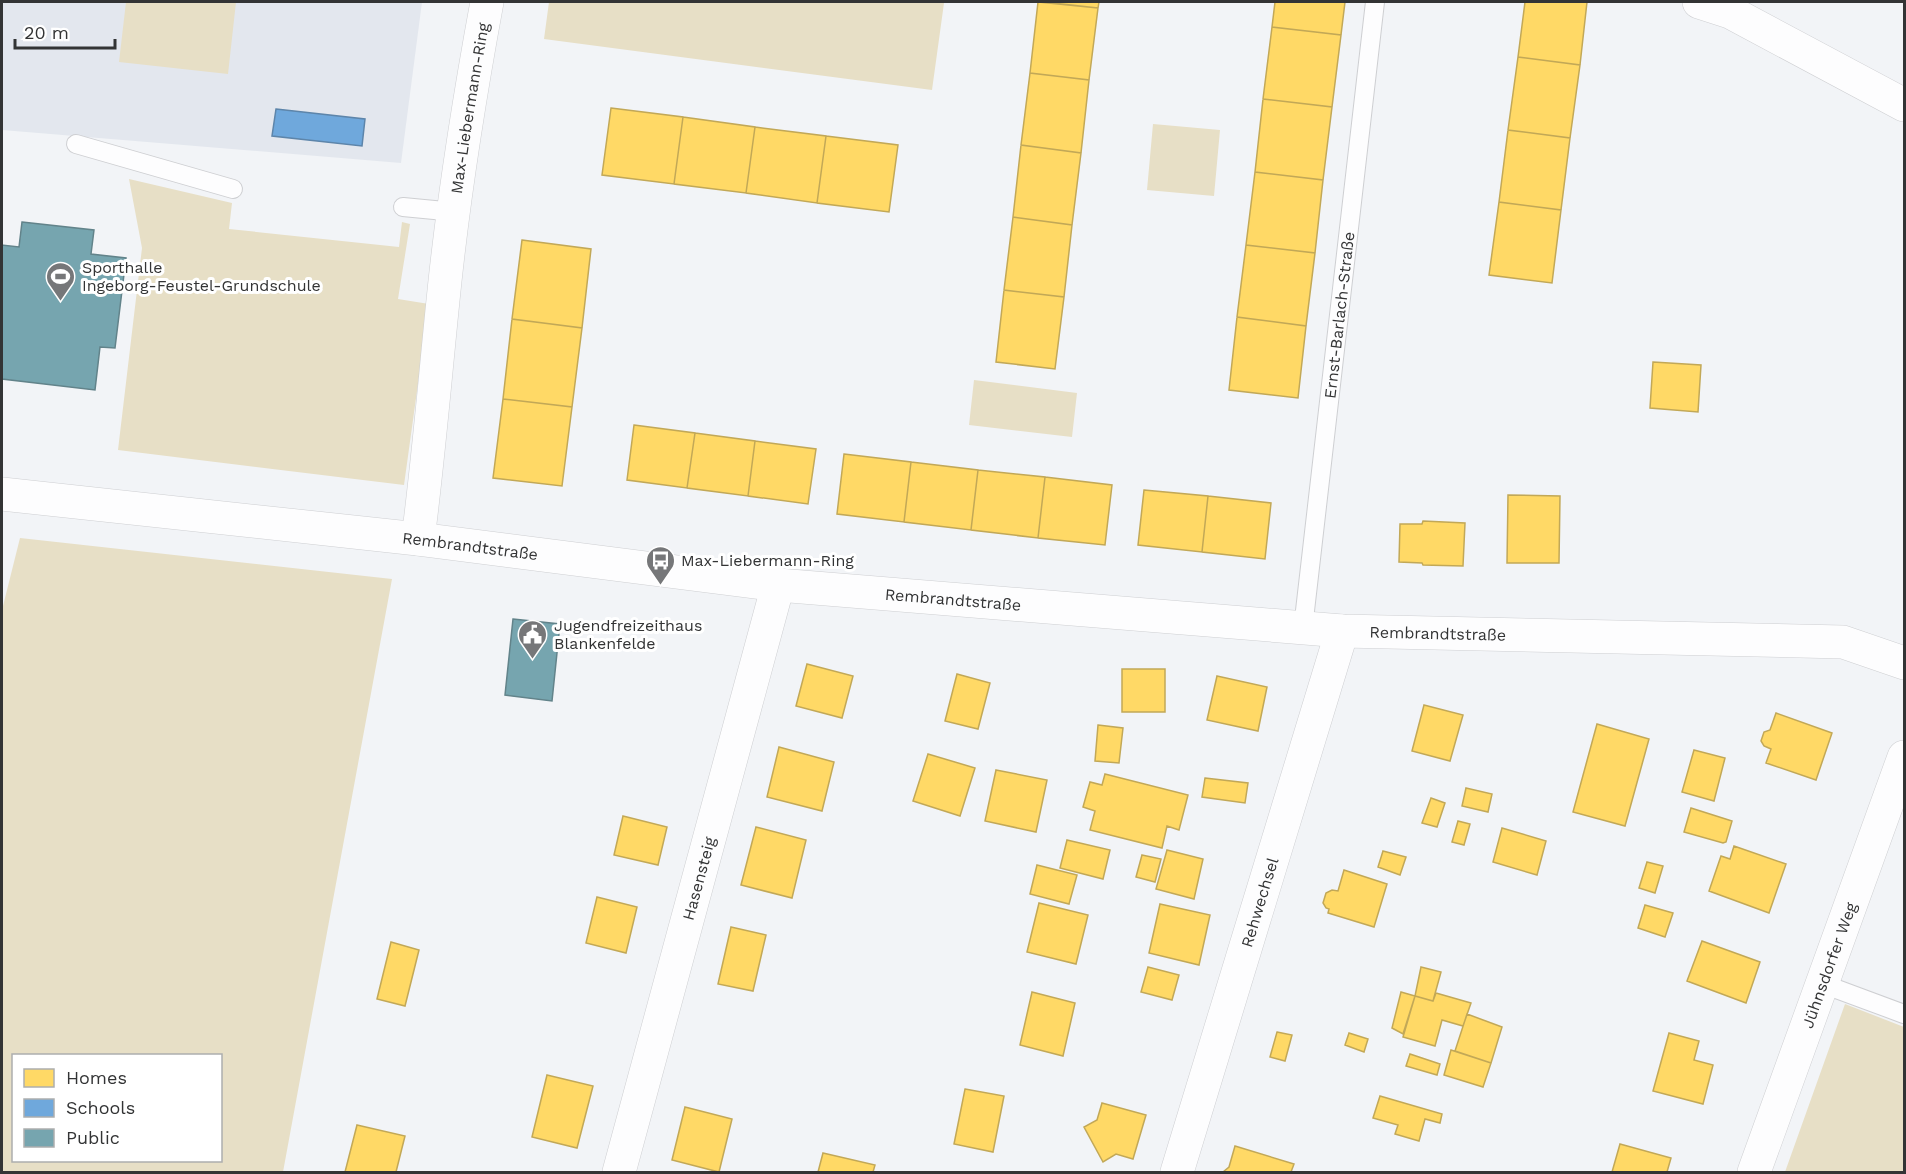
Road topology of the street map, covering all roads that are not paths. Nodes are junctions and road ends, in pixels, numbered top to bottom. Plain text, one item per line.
1 (487, 2) edge
2 (1375, 2) edge
3 (1699, 2) edge
4 (1905, 105) edge
5 (76, 144) dead end
6 (233, 189) dead end
7 (403, 207) dead end
8 (455, 212) junction
9 (2, 494) edge
10 (418, 539) junction
11 (778, 585) junction
12 (1303, 627) junction
13 (1342, 632) junction
14 (1905, 663) edge
15 (1905, 757) edge
16 (1823, 984) junction
17 (1905, 1014) edge
18 (619, 1173) edge
19 (1177, 1173) edge
20 (1754, 1173) edge

1 - 8 street, Max-Liebermann-Ring
2 - 12 lane, Ernst-Barlach-Straße
3 - 4 street
5 - 6 lane
7 - 8 lane
8 - 10 street, Max-Liebermann-Ring
9 - 10 street, Rembrandtstraße
10 - 11 street, Rembrandtstraße
11 - 12 street, Rembrandtstraße
11 - 18 street, Hasensteig
12 - 13 street, Rembrandtstraße
13 - 14 street, Rembrandtstraße
13 - 19 street, Rehwechsel
15 - 16 street, Jühnsdorfer Weg
16 - 17 lane
16 - 20 street, Jühnsdorfer Weg

